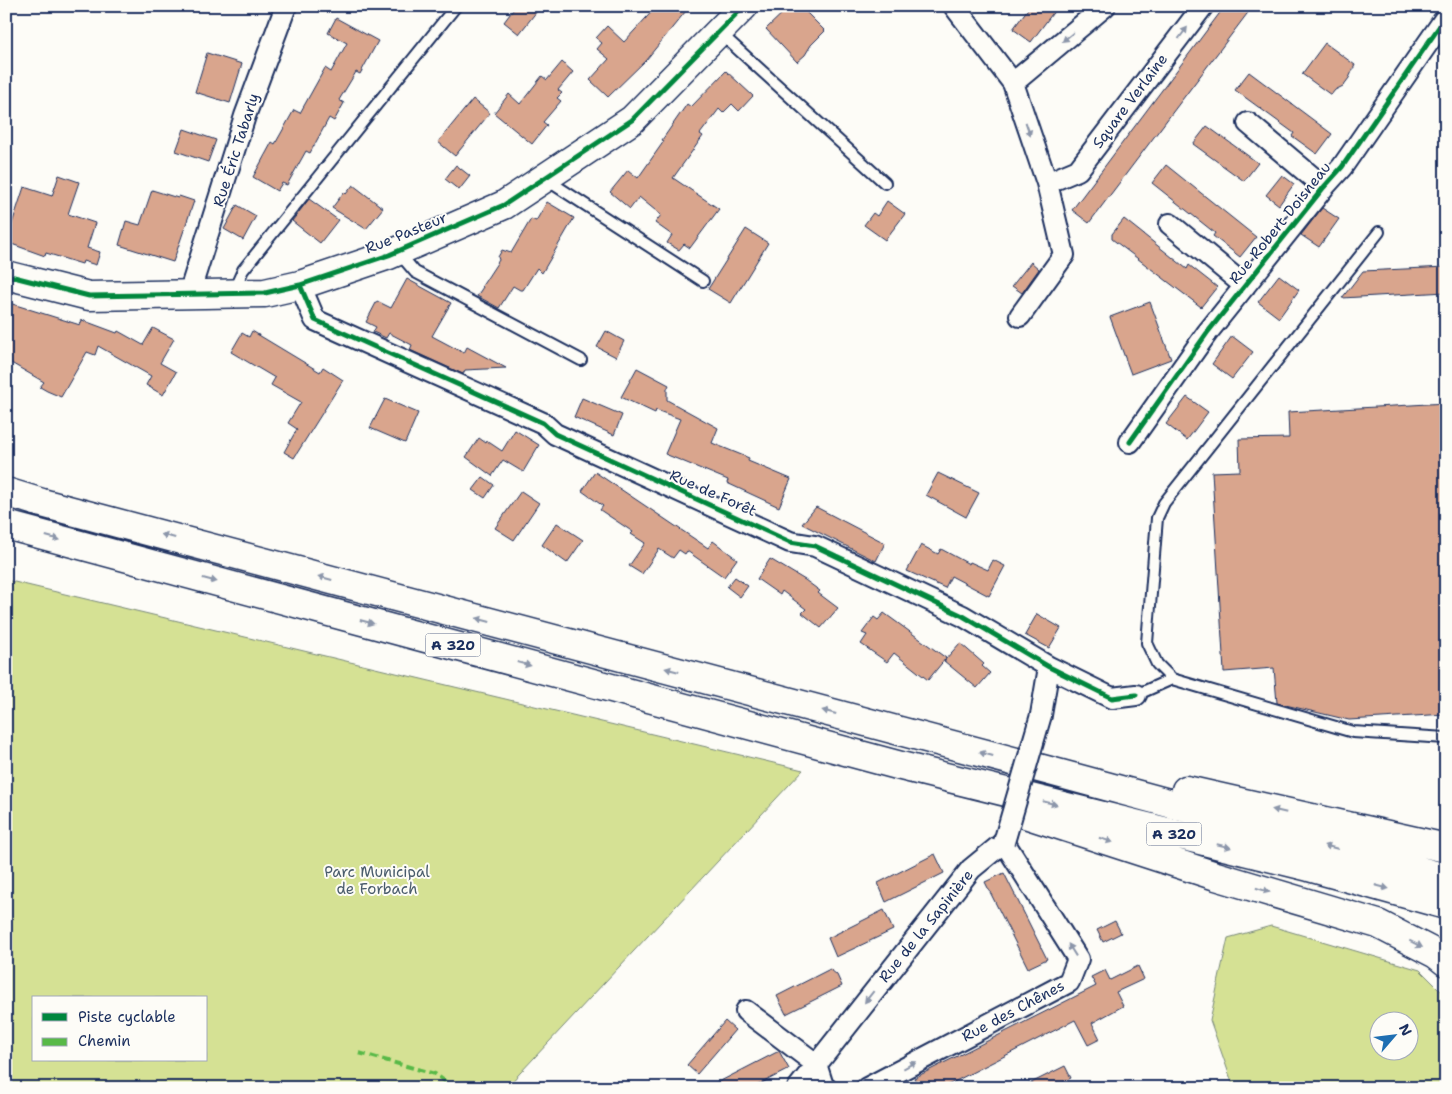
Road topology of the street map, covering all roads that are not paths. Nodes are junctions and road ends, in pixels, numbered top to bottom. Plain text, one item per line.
1 (286, 6) edge
2 (456, 6) edge
3 (744, 6) edge
4 (954, 6) edge
5 (1105, 6) edge
6 (1203, 6) edge
7 (1446, 17) edge
8 (719, 32) junction
9 (1012, 82) junction
10 (1248, 123) dead end
11 (544, 178) junction
12 (1047, 183) junction
13 (885, 184) dead end
14 (1324, 187) junction
15 (1170, 224) dead end
16 (1379, 232) dead end
17 (397, 251) junction
18 (6, 275) edge
19 (703, 281) dead end
20 (300, 285) junction
21 (1245, 286) junction
22 (189, 294) junction
23 (232, 294) junction
24 (1020, 316) dead end
25 (581, 360) dead end
26 (1130, 442) dead end
27 (6, 492) edge
28 (6, 525) edge
29 (1049, 667) junction
30 (1172, 678) junction
31 (1136, 695) joint
32 (1446, 738) edge
33 (901, 766) junction
34 (1050, 771) junction
35 (1004, 842) junction
36 (1446, 848) edge
37 (1446, 878) edge
38 (1446, 905) edge
39 (1446, 962) edge
40 (746, 1011) dead end
41 (816, 1064) junction
42 (798, 1088) edge
43 (826, 1088) edge
44 (867, 1088) edge

1 - 22 street, Rue Éric Tabarly
2 - 23 lane
3 - 8 main road, Rue Pasteur
4 - 9 street
5 -> 9 street
12 -> 6 street, Square Verlaine
7 - 14 street, Rue Robert Doisneau
8 - 11 main road, Rue Pasteur
8 - 13 lane
9 -> 12 street
10 - 14 street
11 - 17 main road, Rue Pasteur
11 - 19 lane
12 - 24 street
14 - 21 street, Rue Robert Doisneau
15 - 21 street
16 - 30 lane
17 - 20 main road, Rue Pasteur
17 - 25 lane
18 - 22 main road, Rue Pasteur
20 - 23 main road, Rue Pasteur
20 - 29 street, Rue de Forêt
21 - 26 street, Rue Robert Doisneau
22 - 23 main road, Rue Pasteur
34 -> 27 main road, A 320
28 -> 33 main road, A 320
29 - 31 street, Rue de Forêt
29 - 35 street, bridge
30 - 31 lane
30 - 32 lane
33 -> 38 main road, A 320
33 -> 39 main road
36 -> 34 main road
37 -> 34 main road, A 320
35 -> 41 street, Rue de la Sapinière
44 -> 35 street, Rue des Chênes
40 - 41 street
41 - 42 street, Rue de la Sapinière
41 - 43 street

